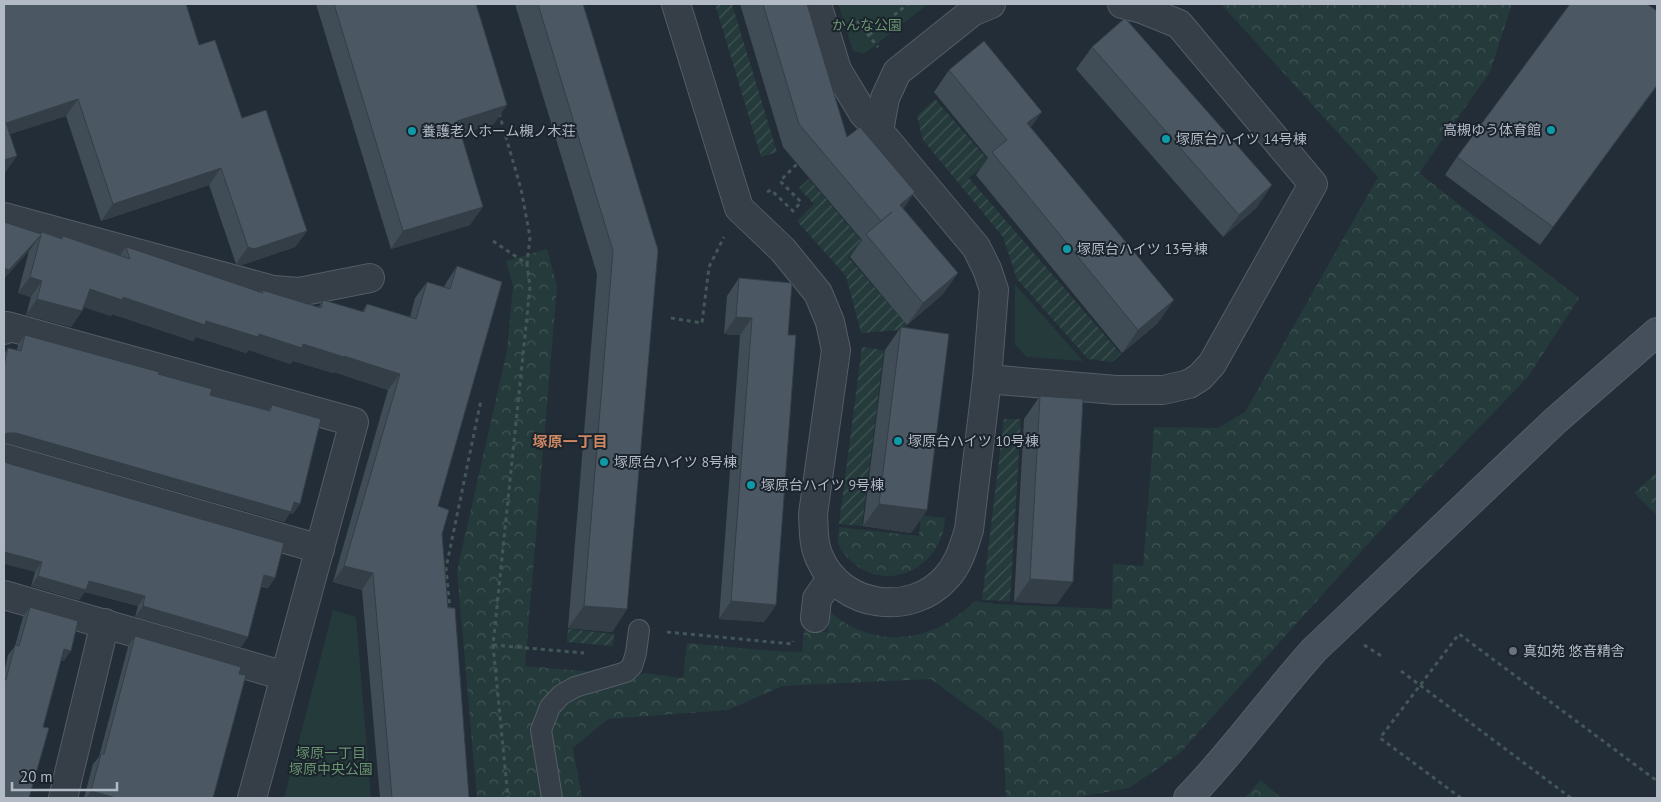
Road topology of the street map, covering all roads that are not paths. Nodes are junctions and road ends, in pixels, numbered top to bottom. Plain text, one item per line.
1 (676, 4) edge
2 (817, 4) edge
3 (991, 4) edge
4 (1122, 4) edge
5 (879, 132) junction
6 (4, 217) edge
7 (370, 278) dead end
8 (4, 330) edge
9 (1657, 332) edge
10 (987, 379) junction
11 (4, 458) edge
12 (320, 549) junction
13 (832, 577) junction
14 (4, 595) edge
15 (815, 618) dead end
16 (106, 623) junction
17 (639, 630) dead end
18 (285, 676) junction
19 (63, 798) edge
20 (252, 798) edge
21 (552, 798) edge
22 (1188, 798) edge

1 - 13 street
2 - 5 street
3 - 5 street
4 - 10 street
5 - 10 street
6 - 7 street
8 - 12 street
9 - 22 street
10 - 13 street
11 - 12 street
12 - 18 street
13 - 15 street
14 - 16 street
16 - 18 street
16 - 19 street
17 - 21 lane
18 - 20 street

